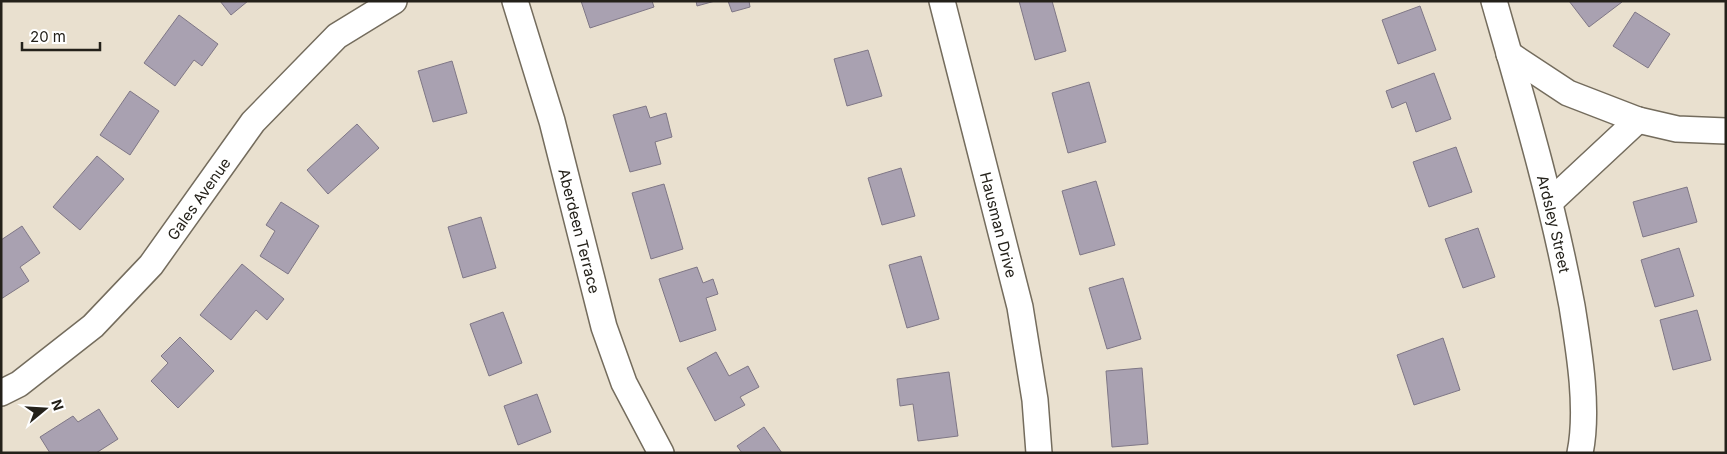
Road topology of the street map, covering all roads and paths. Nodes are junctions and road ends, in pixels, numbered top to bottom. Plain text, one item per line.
1 (394, 1) edge
2 (516, 1) edge
3 (942, 1) edge
4 (1494, 1) edge
5 (1509, 54) junction
6 (1638, 120) junction
7 (1726, 131) edge
8 (1550, 202) junction
9 (1, 393) edge
10 (661, 453) edge
11 (1039, 453) edge
12 (1580, 453) edge

1 - 9 street, Gales Avenue
2 - 10 street, Aberdeen Terrace
3 - 11 street, Hausman Drive
4 - 5 street, Ardsley Street
5 - 6 street
5 - 8 street, Ardsley Street
6 - 7 street
6 - 8 street
8 - 12 street, Ardsley Street

